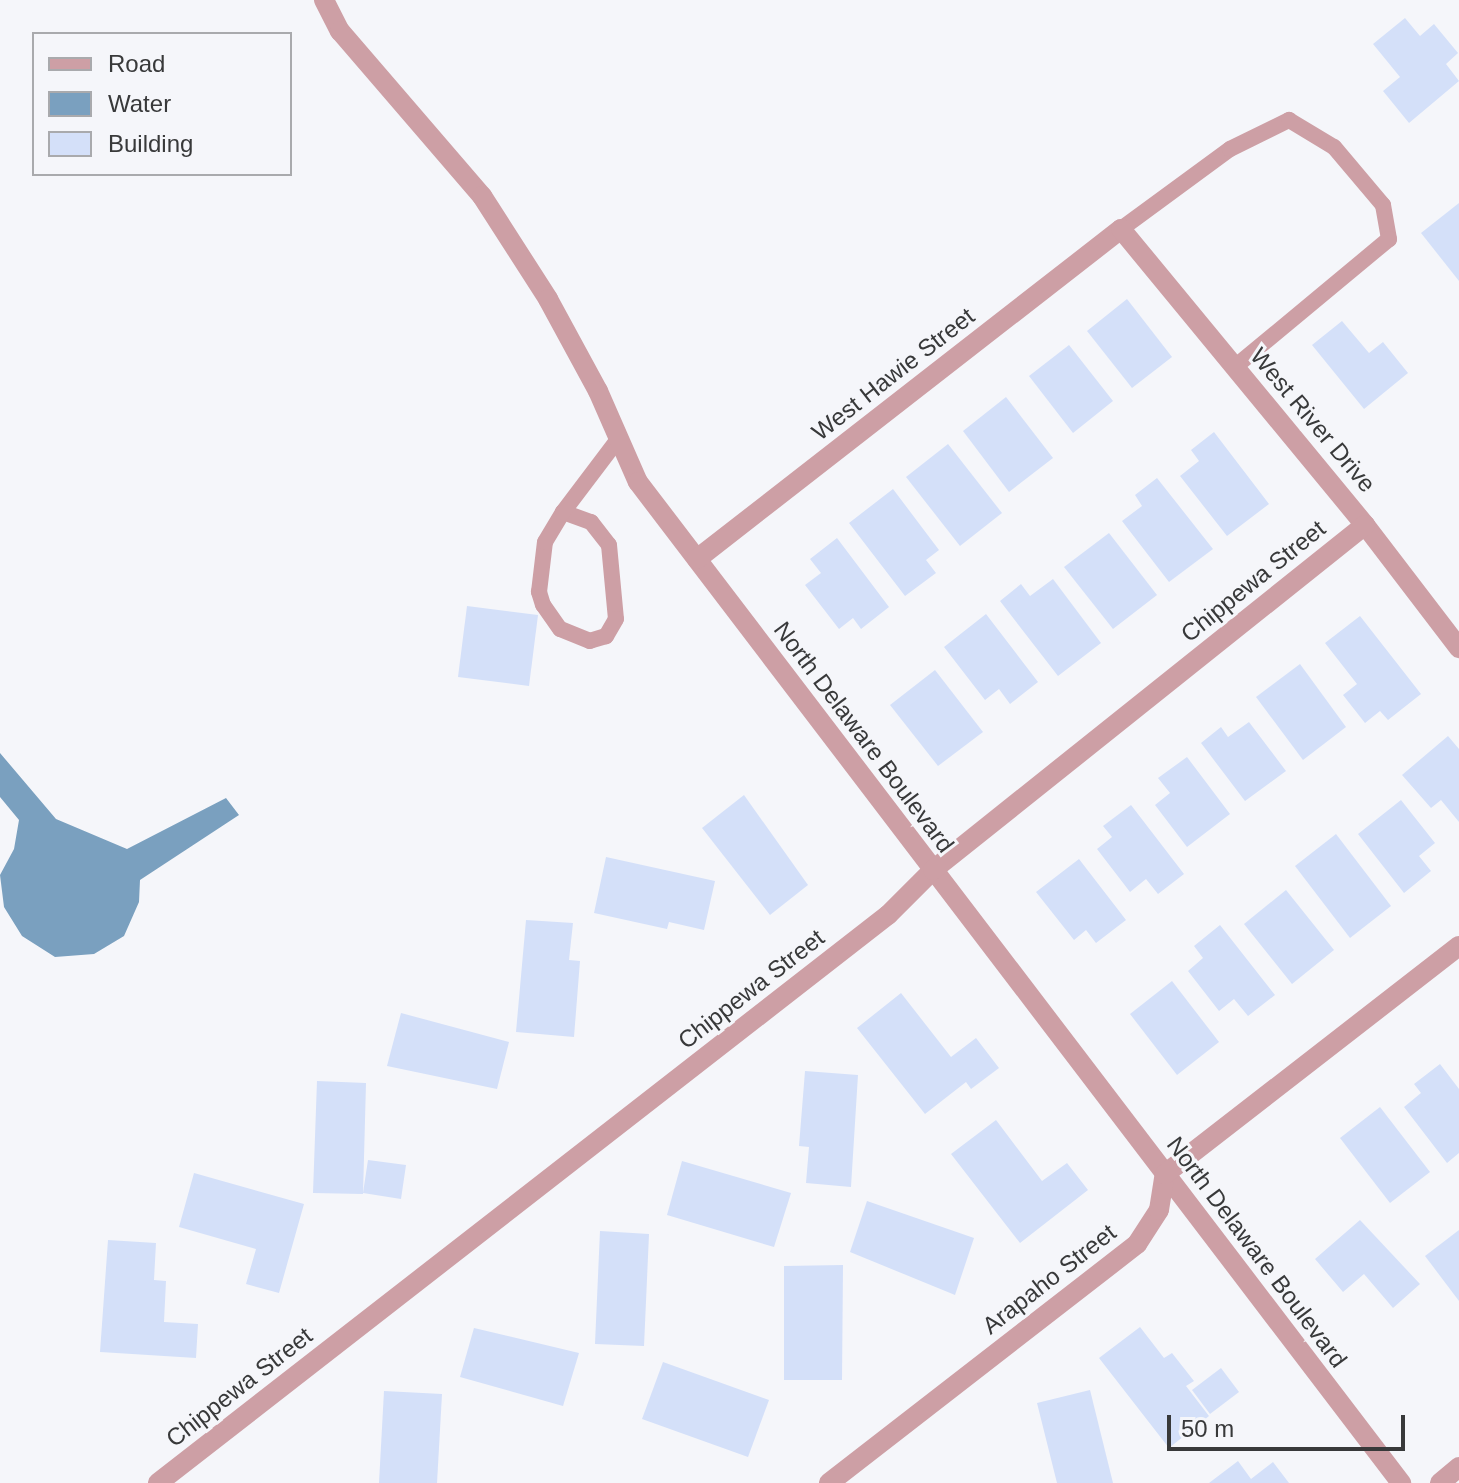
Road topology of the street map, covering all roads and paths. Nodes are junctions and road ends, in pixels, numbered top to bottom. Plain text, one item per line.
1 (324, 0) edge
2 (1121, 229) junction
3 (1235, 367) junction
4 (619, 438) junction
5 (563, 512) junction
6 (1365, 525) junction
7 (697, 559) junction
8 (1459, 648) edge
9 (933, 870) junction
10 (1459, 946) edge
11 (1165, 1174) junction
12 (1459, 1467) edge
13 (158, 1483) edge
14 (829, 1483) edge
15 (1401, 1483) edge
16 (1440, 1483) edge

1 - 4 street, North Delaware Boulevard
2 - 3 street, West River Drive
2 - 3 lane
2 - 7 street, West Hawie Street
3 - 6 street, West River Drive
4 - 5 lane
4 - 7 street, North Delaware Boulevard
5 - 5 lane
6 - 8 street, West River Drive
6 - 9 street, Chippewa Street
7 - 9 street, North Delaware Boulevard
9 - 11 street, North Delaware Boulevard
9 - 13 street, Chippewa Street
10 - 11 street
11 - 14 street, Arapaho Street
11 - 15 street, North Delaware Boulevard
12 - 16 street

